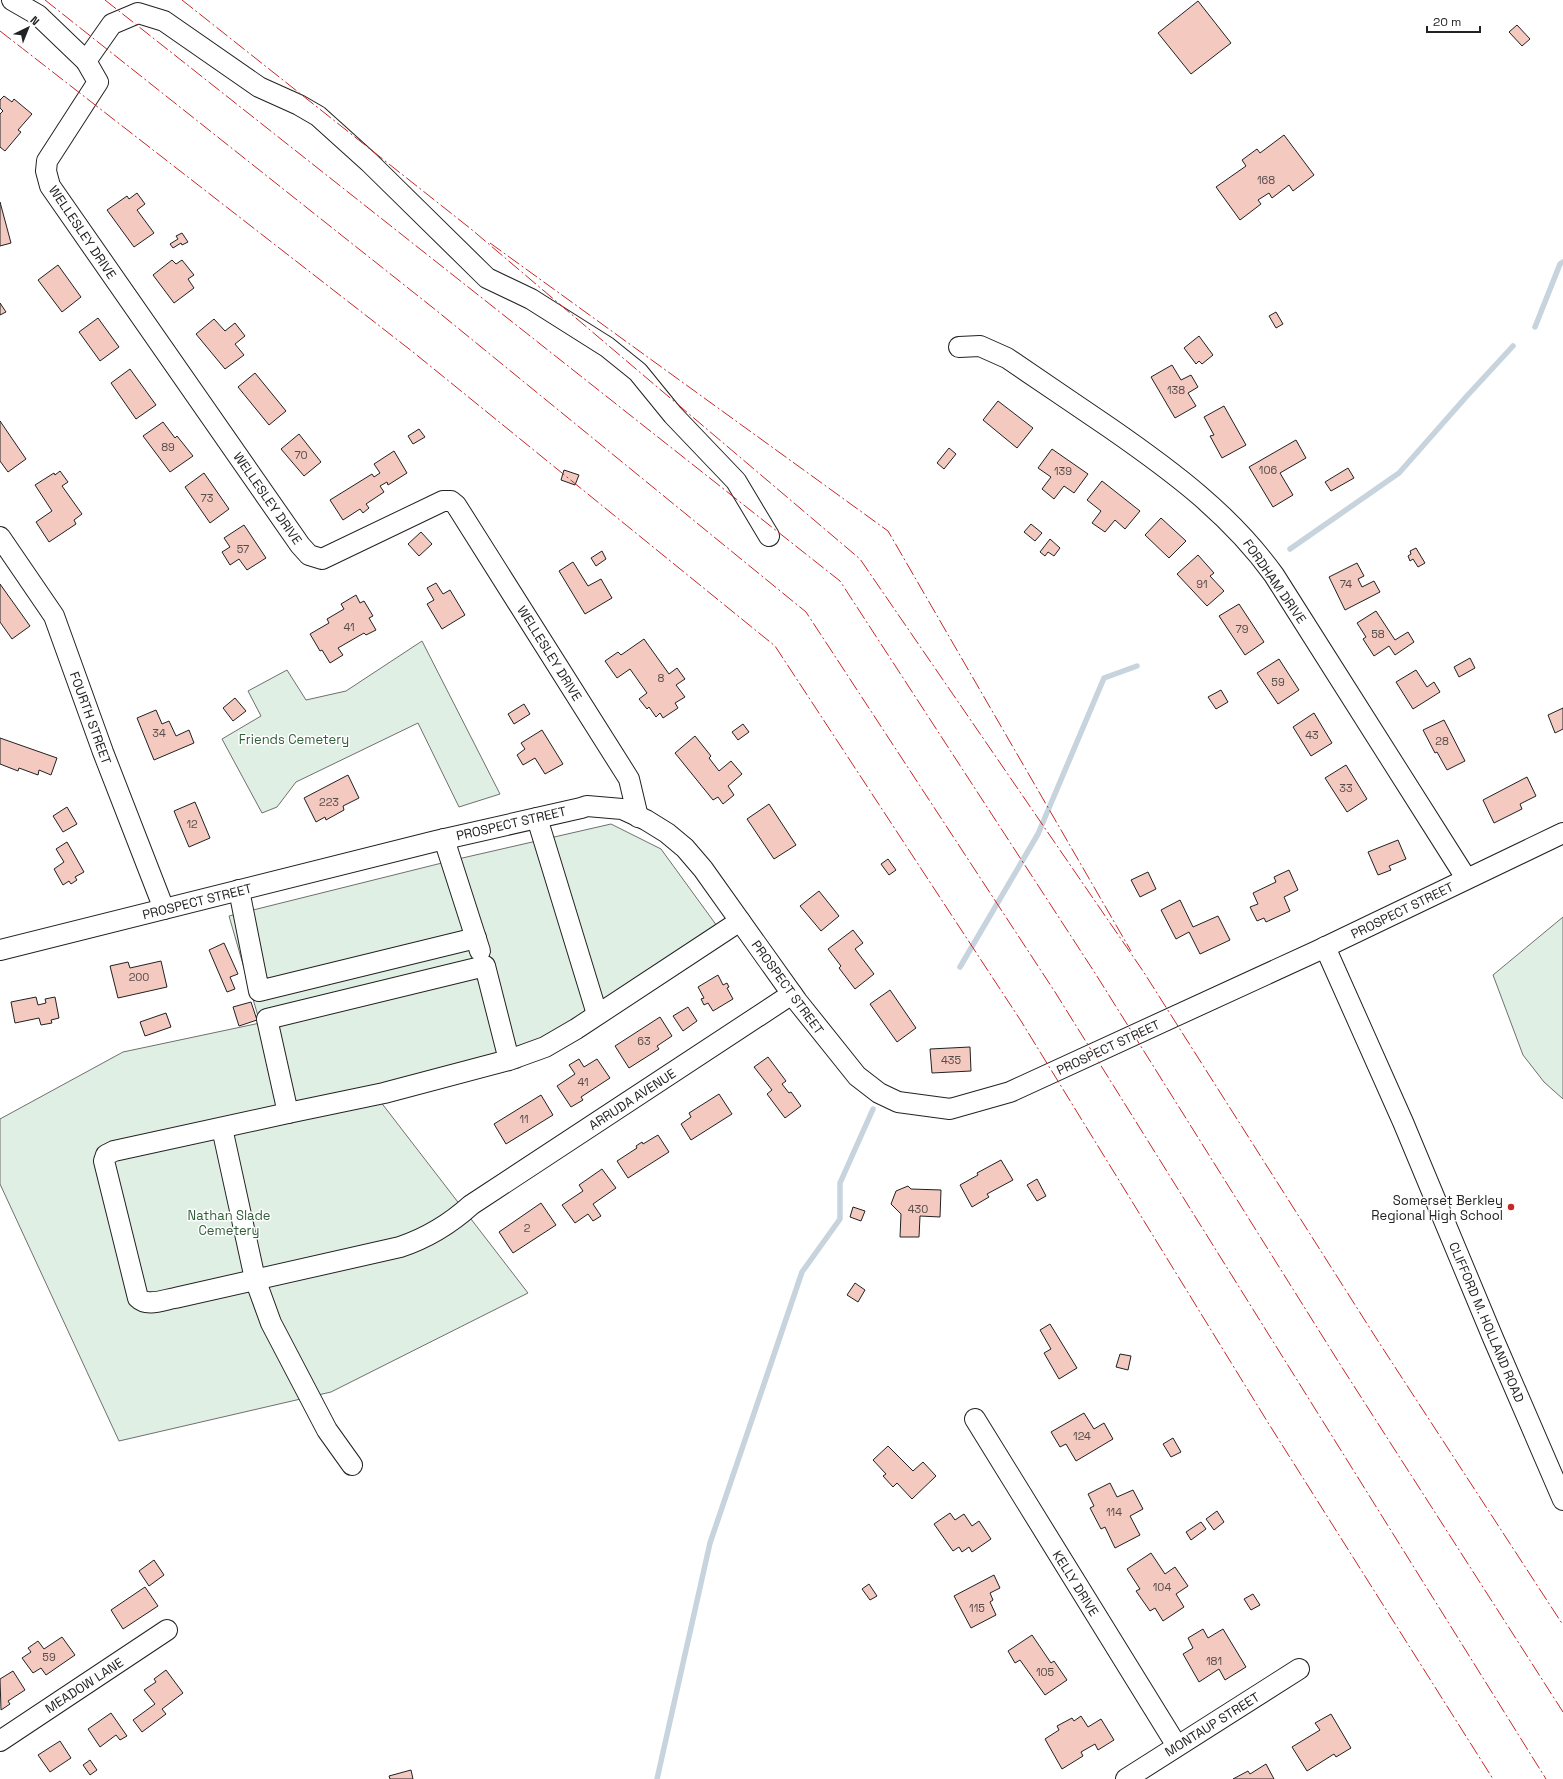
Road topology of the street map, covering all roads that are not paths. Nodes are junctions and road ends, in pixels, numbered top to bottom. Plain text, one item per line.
1 (12, 0) edge
2 (86, 61) junction
3 (959, 347) dead end
4 (769, 536) dead end
5 (1, 540) edge
6 (638, 817) junction
7 (537, 818) junction
8 (1563, 833) edge
9 (444, 839) junction
10 (1466, 878) junction
11 (239, 890) junction
12 (164, 909) junction
13 (740, 921) junction
14 (476, 938) junction
15 (1325, 947) junction
16 (0, 950) edge
17 (485, 966) junction
18 (259, 991) junction
19 (792, 994) junction
20 (598, 1014) junction
21 (267, 1019) junction
22 (509, 1060) junction
23 (288, 1113) junction
24 (222, 1128) junction
25 (255, 1279) junction
26 (975, 1419) dead end
27 (352, 1465) dead end
28 (1563, 1500) edge
29 (167, 1630) dead end
30 (1299, 1669) dead end
31 (0, 1740) edge
32 (1177, 1746) junction
33 (1126, 1779) edge

1 - 2 street
2 - 4 street
2 - 6 street, WELLESLEY DRIVE
3 - 10 street, FORDHAM DRIVE
5 - 12 street, FOURTH STREET
6 - 7 street, PROSPECT STREET
6 - 13 street, PROSPECT STREET
7 - 9 street, PROSPECT STREET
7 - 20 street
8 - 10 street, PROSPECT STREET
9 - 11 street, PROSPECT STREET
9 - 14 street
10 - 15 street, PROSPECT STREET
11 - 12 street, PROSPECT STREET
11 - 18 street
12 - 16 street, PROSPECT STREET
13 - 19 street, PROSPECT STREET
13 - 20 street
14 - 17 street
14 - 18 street
15 - 19 street, PROSPECT STREET
15 - 28 street, CLIFFORD M. HOLLAND ROAD
17 - 21 street
17 - 22 street
18 - 21 street
19 - 25 street, ARRUDA AVENUE
20 - 22 street
21 - 23 street
22 - 23 street
23 - 24 street
24 - 25 street
24 - 25 street, ARRUDA AVENUE
25 - 27 street
26 - 32 street, KELLY DRIVE
29 - 31 street, MEADOW LANE
30 - 32 street, MONTAUP STREET
32 - 33 street, MONTAUP STREET

